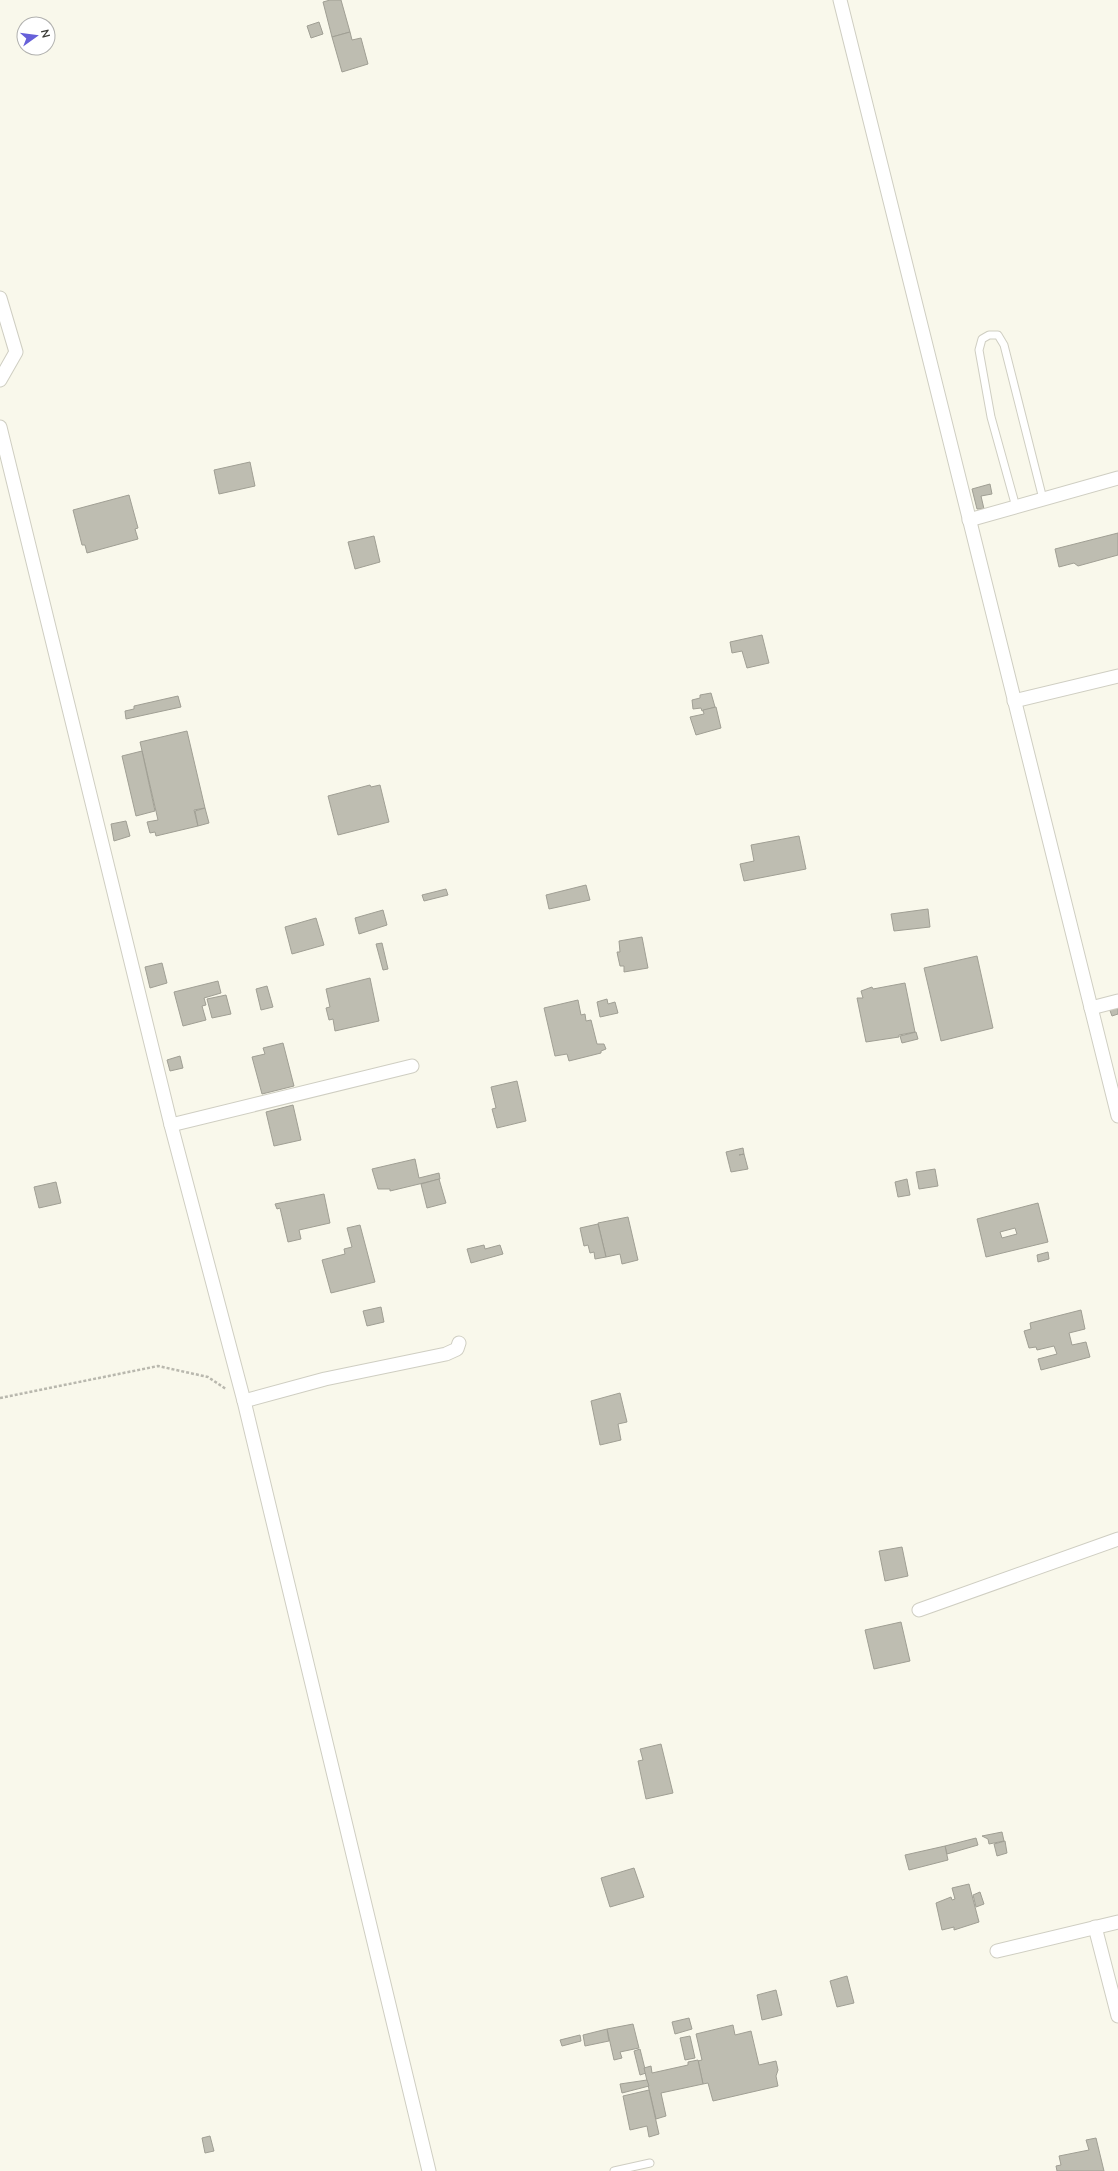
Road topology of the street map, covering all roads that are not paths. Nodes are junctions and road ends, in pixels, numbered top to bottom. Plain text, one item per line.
1 (840, 0) edge
2 (0, 298) edge
3 (0, 380) edge
4 (0, 427) edge
5 (1118, 478) edge
6 (1043, 499) junction
7 (1016, 507) junction
8 (969, 520) junction
9 (1118, 676) edge
10 (1014, 701) junction
11 (1118, 1001) edge
12 (1091, 1008) junction
13 (412, 1066) dead end
14 (1118, 1116) edge
15 (171, 1125) junction
16 (460, 1343) dead end
17 (244, 1401) junction
18 (1118, 1539) edge
19 (919, 1610) dead end
20 (1118, 1922) edge
21 (1095, 1927) junction
22 (997, 1951) dead end
23 (1118, 2016) edge
24 (650, 2163) dead end
25 (429, 2171) edge
26 (614, 2171) edge

1 - 8 street
2 - 3 street
4 - 15 street
5 - 6 street
6 - 7 street
6 - 7 lane
7 - 8 street
8 - 10 street
9 - 10 street
10 - 12 street
11 - 12 street
12 - 14 street
13 - 15 street
15 - 17 street
16 - 17 street
17 - 25 street
18 - 19 street
20 - 21 street
21 - 22 street
21 - 23 street
24 - 26 lane

